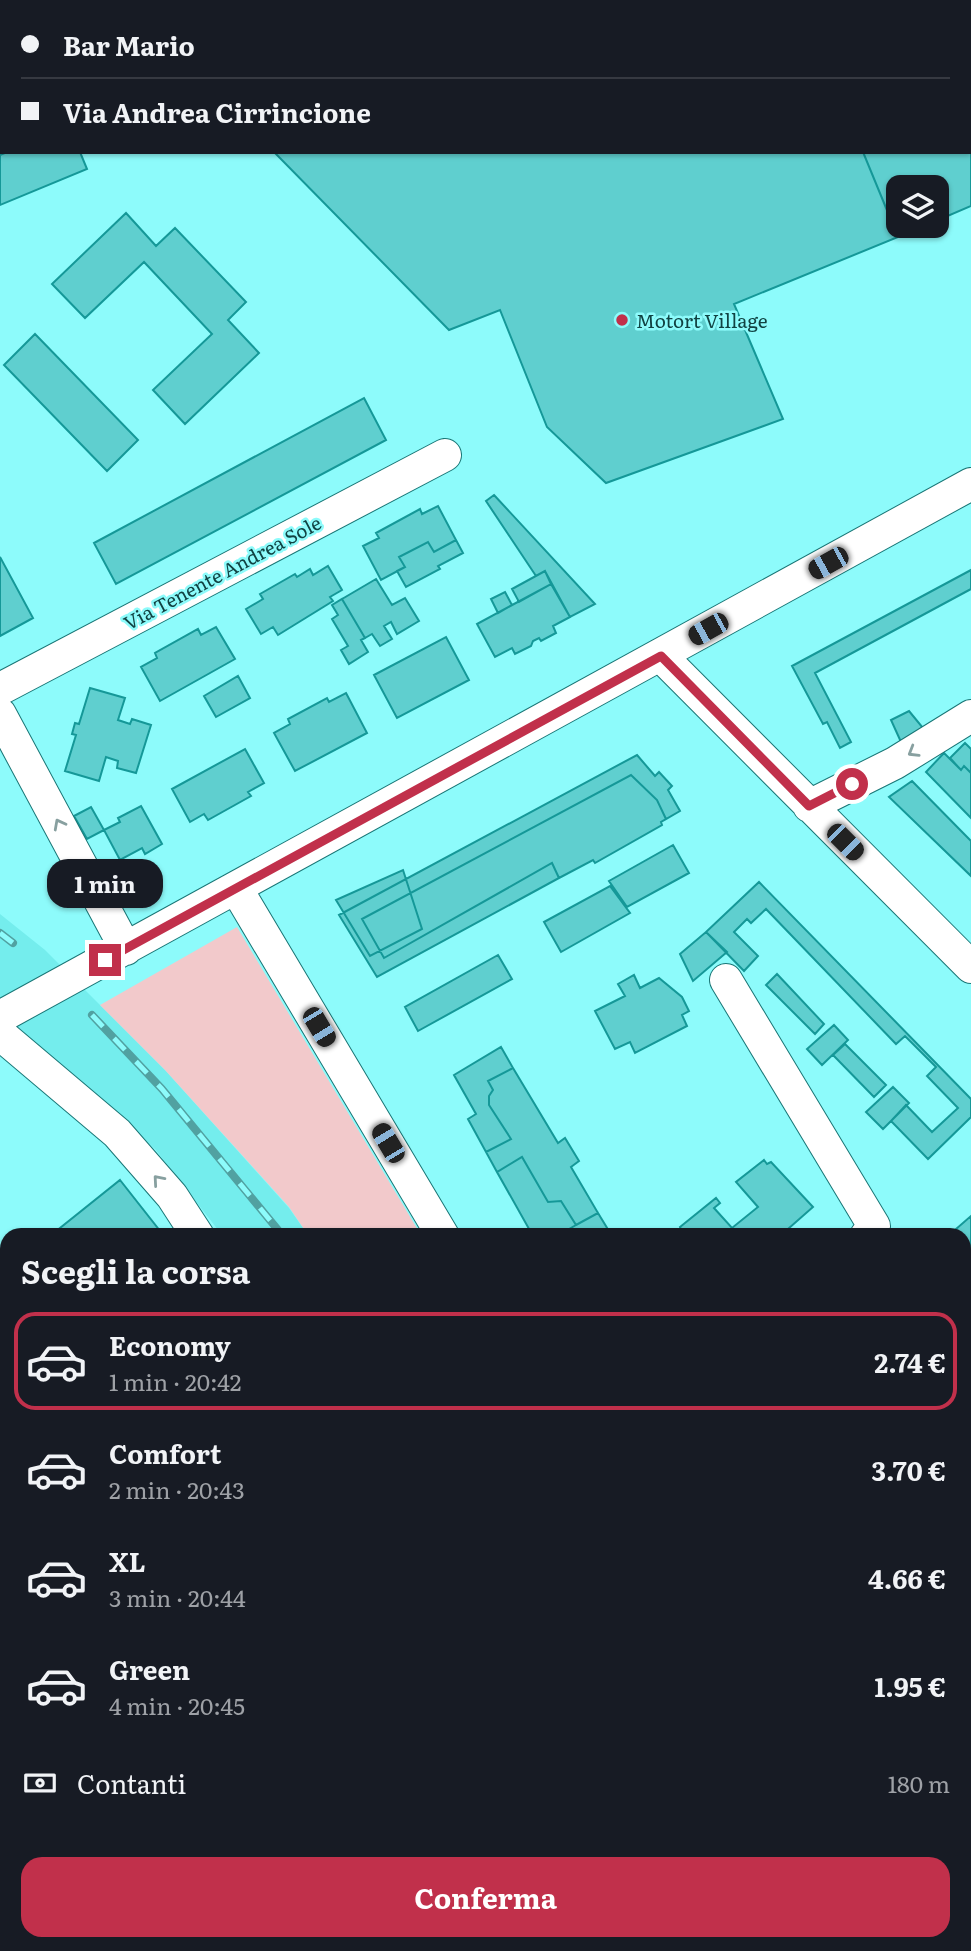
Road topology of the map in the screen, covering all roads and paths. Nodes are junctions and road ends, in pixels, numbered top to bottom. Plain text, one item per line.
1 (445, 455) dead end
2 (971, 484) edge
3 (661, 656) junction
4 (0, 689) edge
5 (0, 714) edge
6 (971, 716) edge
7 (809, 806) junction
8 (236, 888) junction
9 (126, 949) junction
10 (971, 967) edge
11 (726, 980) dead end
12 (0, 1017) edge
13 (0, 1034) edge
14 (193, 1228) edge
15 (438, 1228) edge
16 (872, 1228) edge

1 - 4 street, Via Tenente Andrea Sole
2 - 3 street
3 - 7 street
3 - 8 street
9 -> 5 street
6 -> 7 street
7 - 10 street
8 - 9 street
8 - 15 street
9 - 12 street
11 - 16 street
14 -> 13 street

